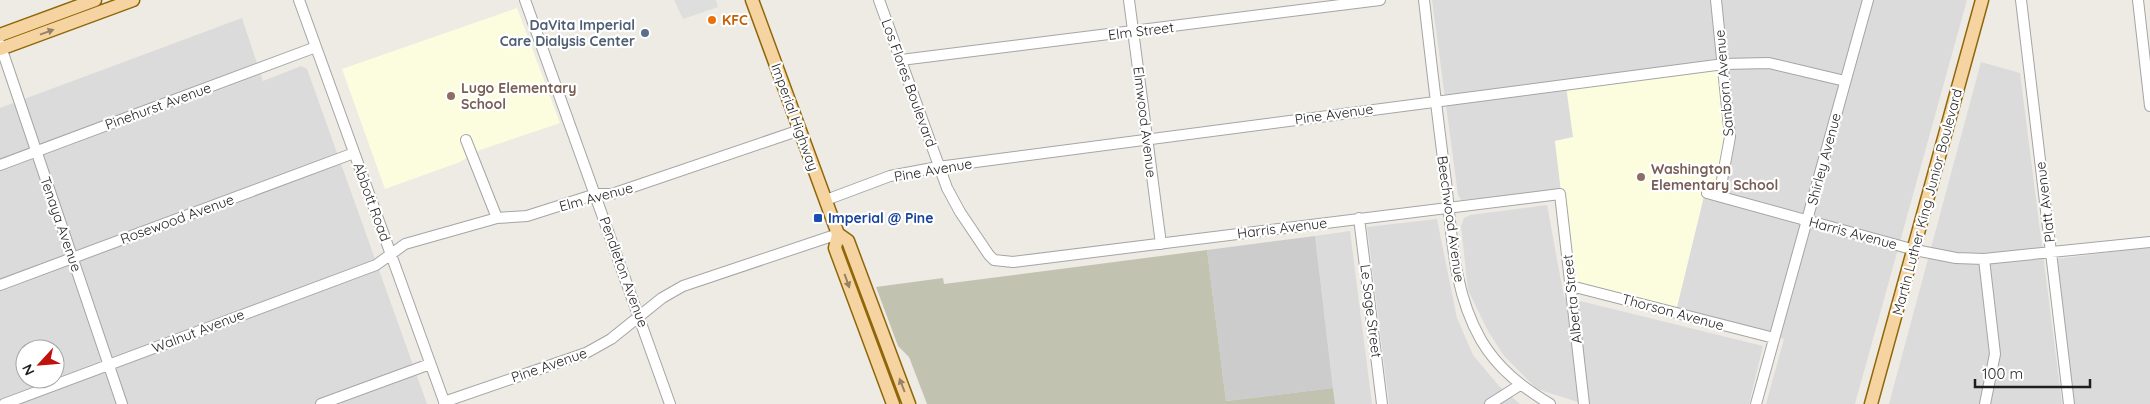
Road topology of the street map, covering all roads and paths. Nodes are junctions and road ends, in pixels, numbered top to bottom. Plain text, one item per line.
1 (95, 0) edge
2 (133, 0) edge
3 (299, 0) edge
4 (525, 0) edge
5 (752, 0) edge
6 (879, 0) edge
7 (1129, 0) edge
8 (1380, 0) edge
9 (1424, 0) edge
10 (1716, 0) edge
11 (1868, 0) edge
12 (1982, 0) edge
13 (2021, 0) edge
14 (2138, 0) edge
15 (1133, 32) junction
16 (0, 35) edge
17 (0, 47) edge
18 (316, 48) junction
19 (901, 60) junction
20 (1724, 64) junction
21 (1845, 81) junction
22 (1436, 100) junction
23 (2150, 106) edge
24 (800, 130) junction
25 (466, 140) dead end
26 (1148, 140) junction
27 (36, 151) junction
28 (354, 153) junction
29 (0, 165) edge
30 (938, 167) junction
31 (1707, 193) dead end
32 (596, 194) junction
33 (1560, 194) joint
34 (1720, 196) junction
35 (826, 200) junction
36 (1449, 207) junction
37 (497, 218) junction
38 (1359, 218) junction
39 (1807, 220) junction
40 (838, 234) junction
41 (2150, 242) edge
42 (1161, 244) junction
43 (1915, 250) junction
44 (2051, 251) junction
45 (391, 255) junction
46 (72, 258) junction
47 (1984, 259) junction
48 (1004, 262) joint
49 (0, 285) edge
50 (1571, 286) junction
51 (639, 317) junction
52 (1774, 338) junction
53 (110, 364) junction
54 (430, 364) junction
55 (1520, 385) junction
56 (444, 403) edge
57 (4, 404) edge
58 (122, 404) edge
59 (321, 404) edge
60 (670, 404) edge
61 (893, 404) edge
62 (909, 404) edge
63 (1382, 404) edge
64 (1490, 404) edge
65 (1550, 404) edge
66 (1584, 404) edge
67 (1756, 404) edge
68 (1871, 404) edge
69 (1985, 404) edge
70 (2069, 404) edge

1 - 16 main road
17 -> 2 main road
3 - 18 street, Abbott Road
4 - 32 street, Pendleton Avenue
5 - 24 main road, Imperial Highway
6 - 19 street, Los Flores Boulevard
7 - 15 street, Elmwood Avenue
8 - 15 street, Elm Street
9 - 22 street, Beechwood Avenue
10 - 20 street, Sanborn Avenue
11 - 21 street, Shirley Avenue
12 - 43 main road, Martin Luther King Junior Boulevard
13 - 44 street, Platt Avenue
14 - 23 street
15 - 19 street, Elm Street
15 - 26 street, Elmwood Avenue
17 - 27 street, Tenaya Avenue
18 - 27 street, Pinehurst Avenue
18 - 28 street, Abbott Road
19 - 30 street, Los Flores Boulevard
20 - 21 street, Pine Avenue
20 - 22 street, Pine Avenue
20 - 34 street, Sanborn Avenue
21 - 39 street, Shirley Avenue
22 - 26 street, Pine Avenue
22 - 36 street, Beechwood Avenue
24 - 32 street, Elm Avenue
24 - 35 main road, Imperial Highway
25 - 37 street
26 - 30 street, Pine Avenue
26 - 42 street, Elmwood Avenue
27 - 29 street, Pinehurst Avenue
27 - 46 street, Tenaya Avenue
28 - 45 street, Abbott Road
28 - 46 street, Rosewood Avenue
30 - 35 street, Pine Avenue
30 - 48 street, Los Flores Boulevard
31 - 34 street, Harris Avenue
32 - 37 street, Elm Avenue
32 - 51 street, Pendleton Avenue
33 - 36 street, Harris Avenue
33 - 50 street, Alberta Street
34 - 39 street, Harris Avenue
35 - 40 main road, Imperial Highway
36 - 38 street, Harris Avenue
36 - 55 street, Beechwood Avenue
37 - 45 street, Elm Avenue
38 - 42 street, Harris Avenue
38 - 63 street, Le Sage Street
39 - 43 street, Harris Avenue
39 - 52 street, Shirley Avenue
40 - 51 street, Pine Avenue
40 -> 61 main road, Imperial Highway
62 -> 40 main road, Imperial Highway
41 - 44 street, Harris Avenue
42 - 48 street, Harris Avenue
43 - 47 street, Harris Avenue
43 - 68 main road, Martin Luther King Junior Boulevard
44 - 47 street, Harris Avenue
44 - 70 street, Platt Avenue
45 - 53 street, Walnut Avenue
45 - 54 street, Abbott Road
46 - 49 street, Rosewood Avenue
46 - 53 street, Tenaya Avenue
47 - 69 street
50 - 52 street, Thorson Avenue
50 - 66 street, Alberta Street
51 - 56 street, Pine Avenue
51 - 60 street, Pendleton Avenue
52 - 67 street, Shirley Avenue
53 - 57 street, Walnut Avenue
53 - 58 street, Tenaya Avenue
54 - 56 street, Abbott Road
54 - 59 street
55 - 64 street
55 - 65 street, Beechwood Avenue

